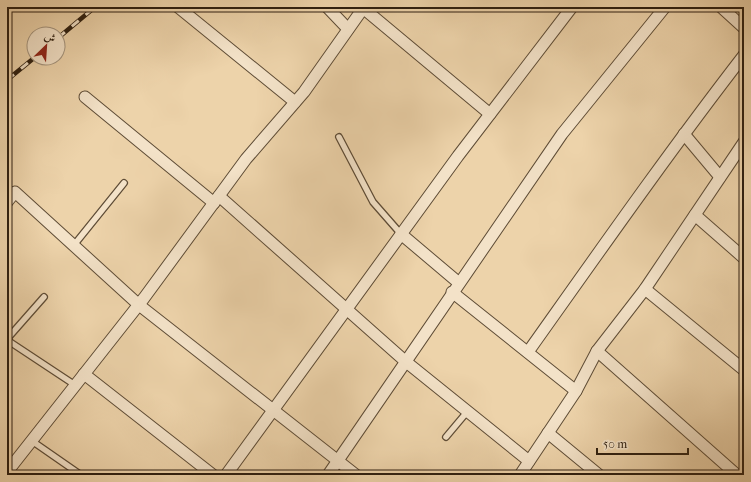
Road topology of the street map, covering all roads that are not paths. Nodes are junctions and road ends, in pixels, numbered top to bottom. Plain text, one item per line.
1 (178, 7) edge
2 (327, 7) edge
3 (364, 7) edge
4 (572, 7) edge
5 (665, 7) edge
6 (721, 7) edge
7 (744, 28) edge
8 (348, 29) junction
9 (744, 55) edge
10 (85, 97) dead end
11 (295, 102) junction
12 (490, 114) junction
13 (684, 134) junction
14 (339, 137) dead end
15 (744, 143) edge
16 (720, 177) junction
17 (124, 183) dead end
18 (216, 199) junction
19 (7, 202) edge
20 (695, 215) junction
21 (401, 234) junction
22 (74, 246) junction
23 (744, 258) edge
24 (459, 282) junction
25 (645, 289) junction
26 (452, 292) junction
27 (44, 296) dead end
28 (139, 305) junction
29 (346, 310) junction
30 (7, 339) edge
31 (597, 351) junction
32 (528, 352) junction
33 (405, 361) junction
34 (744, 370) edge
35 (84, 374) junction
36 (75, 385) junction
37 (576, 390) junction
38 (273, 410) junction
39 (467, 412) junction
40 (548, 433) junction
41 (446, 437) dead end
42 (32, 440) junction
43 (337, 461) junction
44 (529, 461) junction
45 (7, 472) edge
46 (81, 475) edge
47 (213, 475) edge
48 (226, 475) edge
49 (328, 475) edge
50 (356, 475) edge
51 (520, 475) edge
52 (599, 475) edge
53 (738, 475) edge

1 - 11 street
2 - 8 street
3 - 8 street
3 - 12 street
4 - 12 street
5 - 24 street
6 - 7 street
8 - 11 street
9 - 13 street
10 - 18 street
11 - 18 street
12 - 21 street
13 - 16 street
13 - 32 street
14 - 21 lane
15 - 16 street
16 - 20 street
17 - 22 lane
18 - 28 street
18 - 29 street
19 - 22 street
20 - 23 street
20 - 25 street
21 - 24 street
21 - 29 street
22 - 28 street
24 - 26 street
25 - 31 street
25 - 34 street
26 - 32 street
26 - 33 street
27 - 30 lane
28 - 35 street
28 - 38 street
29 - 33 street
29 - 38 street
30 - 36 lane
31 - 37 street
31 - 53 street
32 - 37 street
33 - 39 street
33 - 43 street
35 - 36 street
35 - 47 street
36 - 42 street
37 - 40 street
38 - 43 street
38 - 48 street
39 - 41 lane
39 - 44 street
40 - 44 street
40 - 52 street
42 - 45 street
42 - 46 lane
43 - 49 street
43 - 50 street
44 - 51 street

